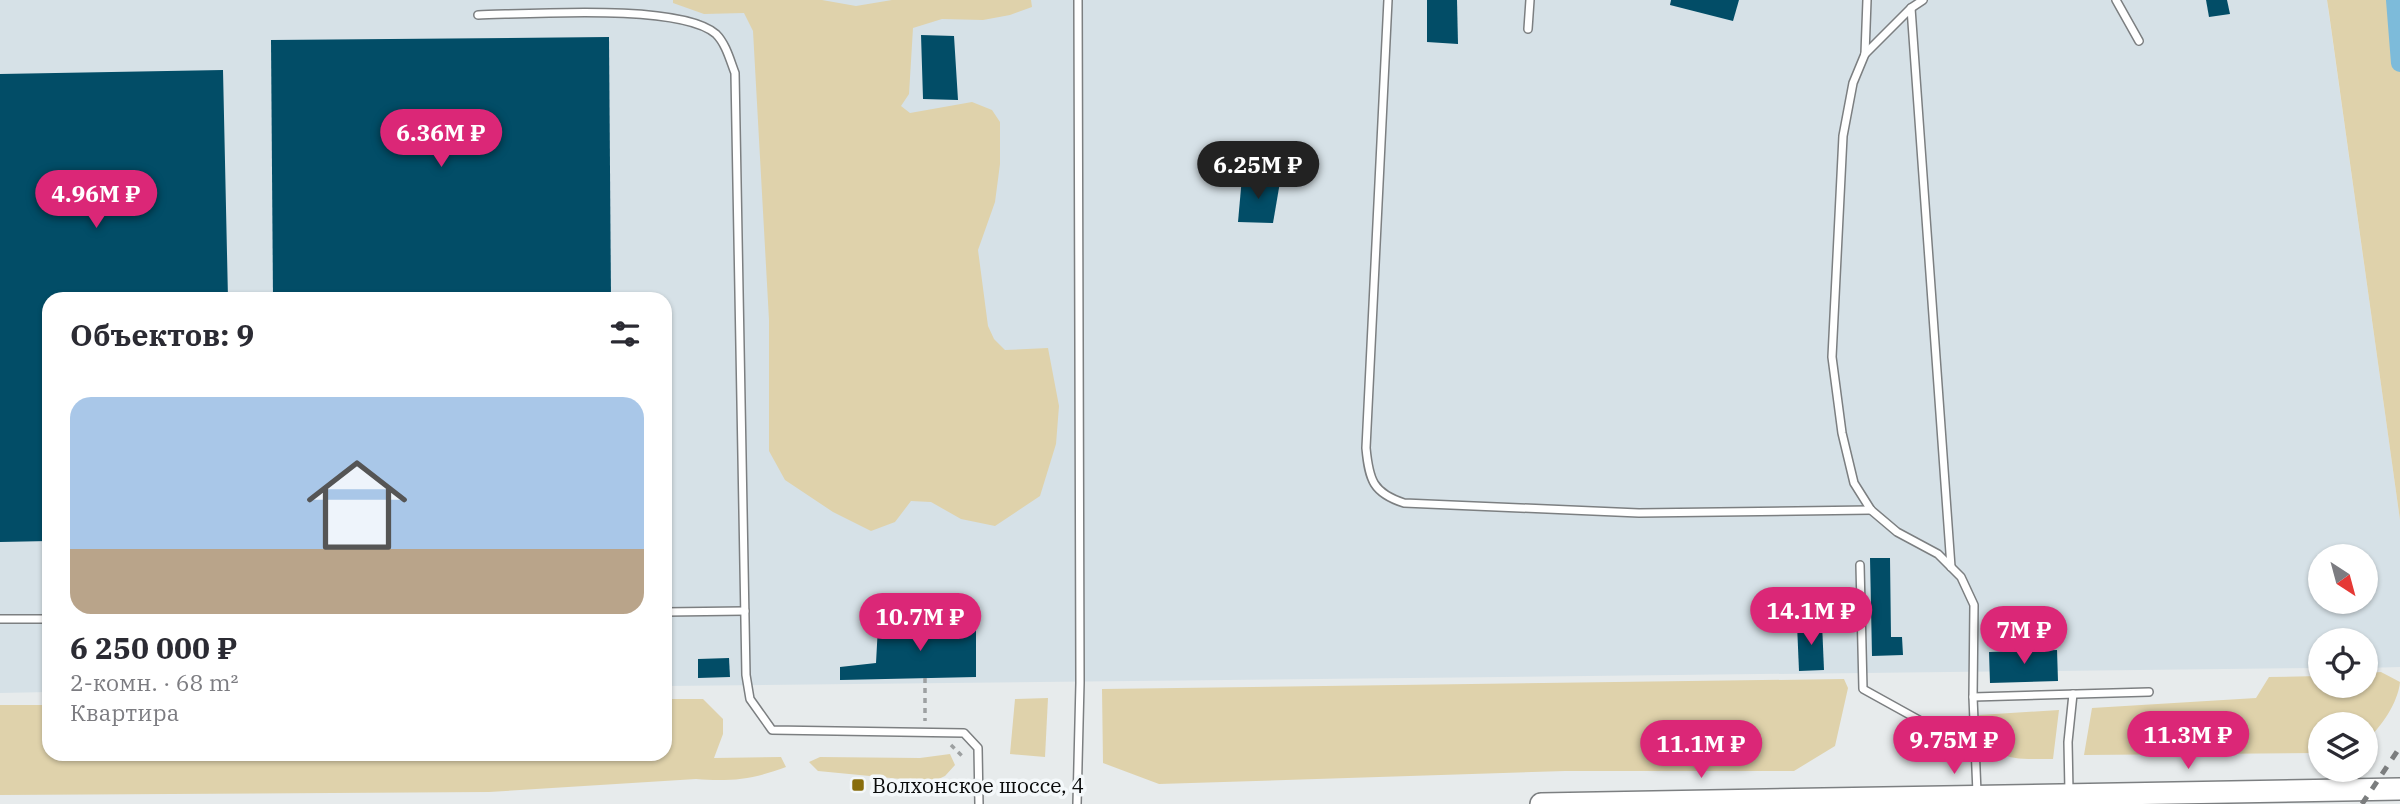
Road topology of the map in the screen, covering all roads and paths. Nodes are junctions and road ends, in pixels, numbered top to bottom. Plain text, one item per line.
1 (1078, 0) edge
2 (1388, 0) edge
3 (1530, 0) edge
4 (1867, 0) edge
5 (1923, 0) edge
6 (2116, 0) edge
7 (1911, 8) junction
8 (478, 15) dead end
9 (1528, 29) dead end
10 (2139, 41) dead end
11 (1865, 54) junction
12 (1871, 510) junction
13 (1860, 565) dead end
14 (1951, 567) junction
15 (745, 611) junction
16 (672, 612) edge
17 (0, 619) edge
18 (42, 619) edge
19 (2149, 692) dead end
20 (2073, 694) junction
21 (1973, 697) junction
22 (1975, 751) junction
23 (2400, 789) edge
24 (2069, 794) junction
25 (1978, 795) junction
26 (979, 804) edge
27 (1077, 804) edge
28 (1541, 804) edge

1 - 27 lane
2 - 12 lane
3 - 9 lane
4 - 11 lane
5 - 7 lane
6 - 10 lane
7 - 11 lane
7 - 14 lane
8 - 15 lane
11 - 12 lane
12 - 14 lane
13 - 22 lane
14 - 21 lane
15 - 16 lane
15 - 26 lane
17 - 18 lane
19 - 20 lane
20 - 21 lane
20 - 24 lane
21 - 22 lane
22 - 25 lane
23 - 24 main road
24 - 25 main road
25 - 28 main road

